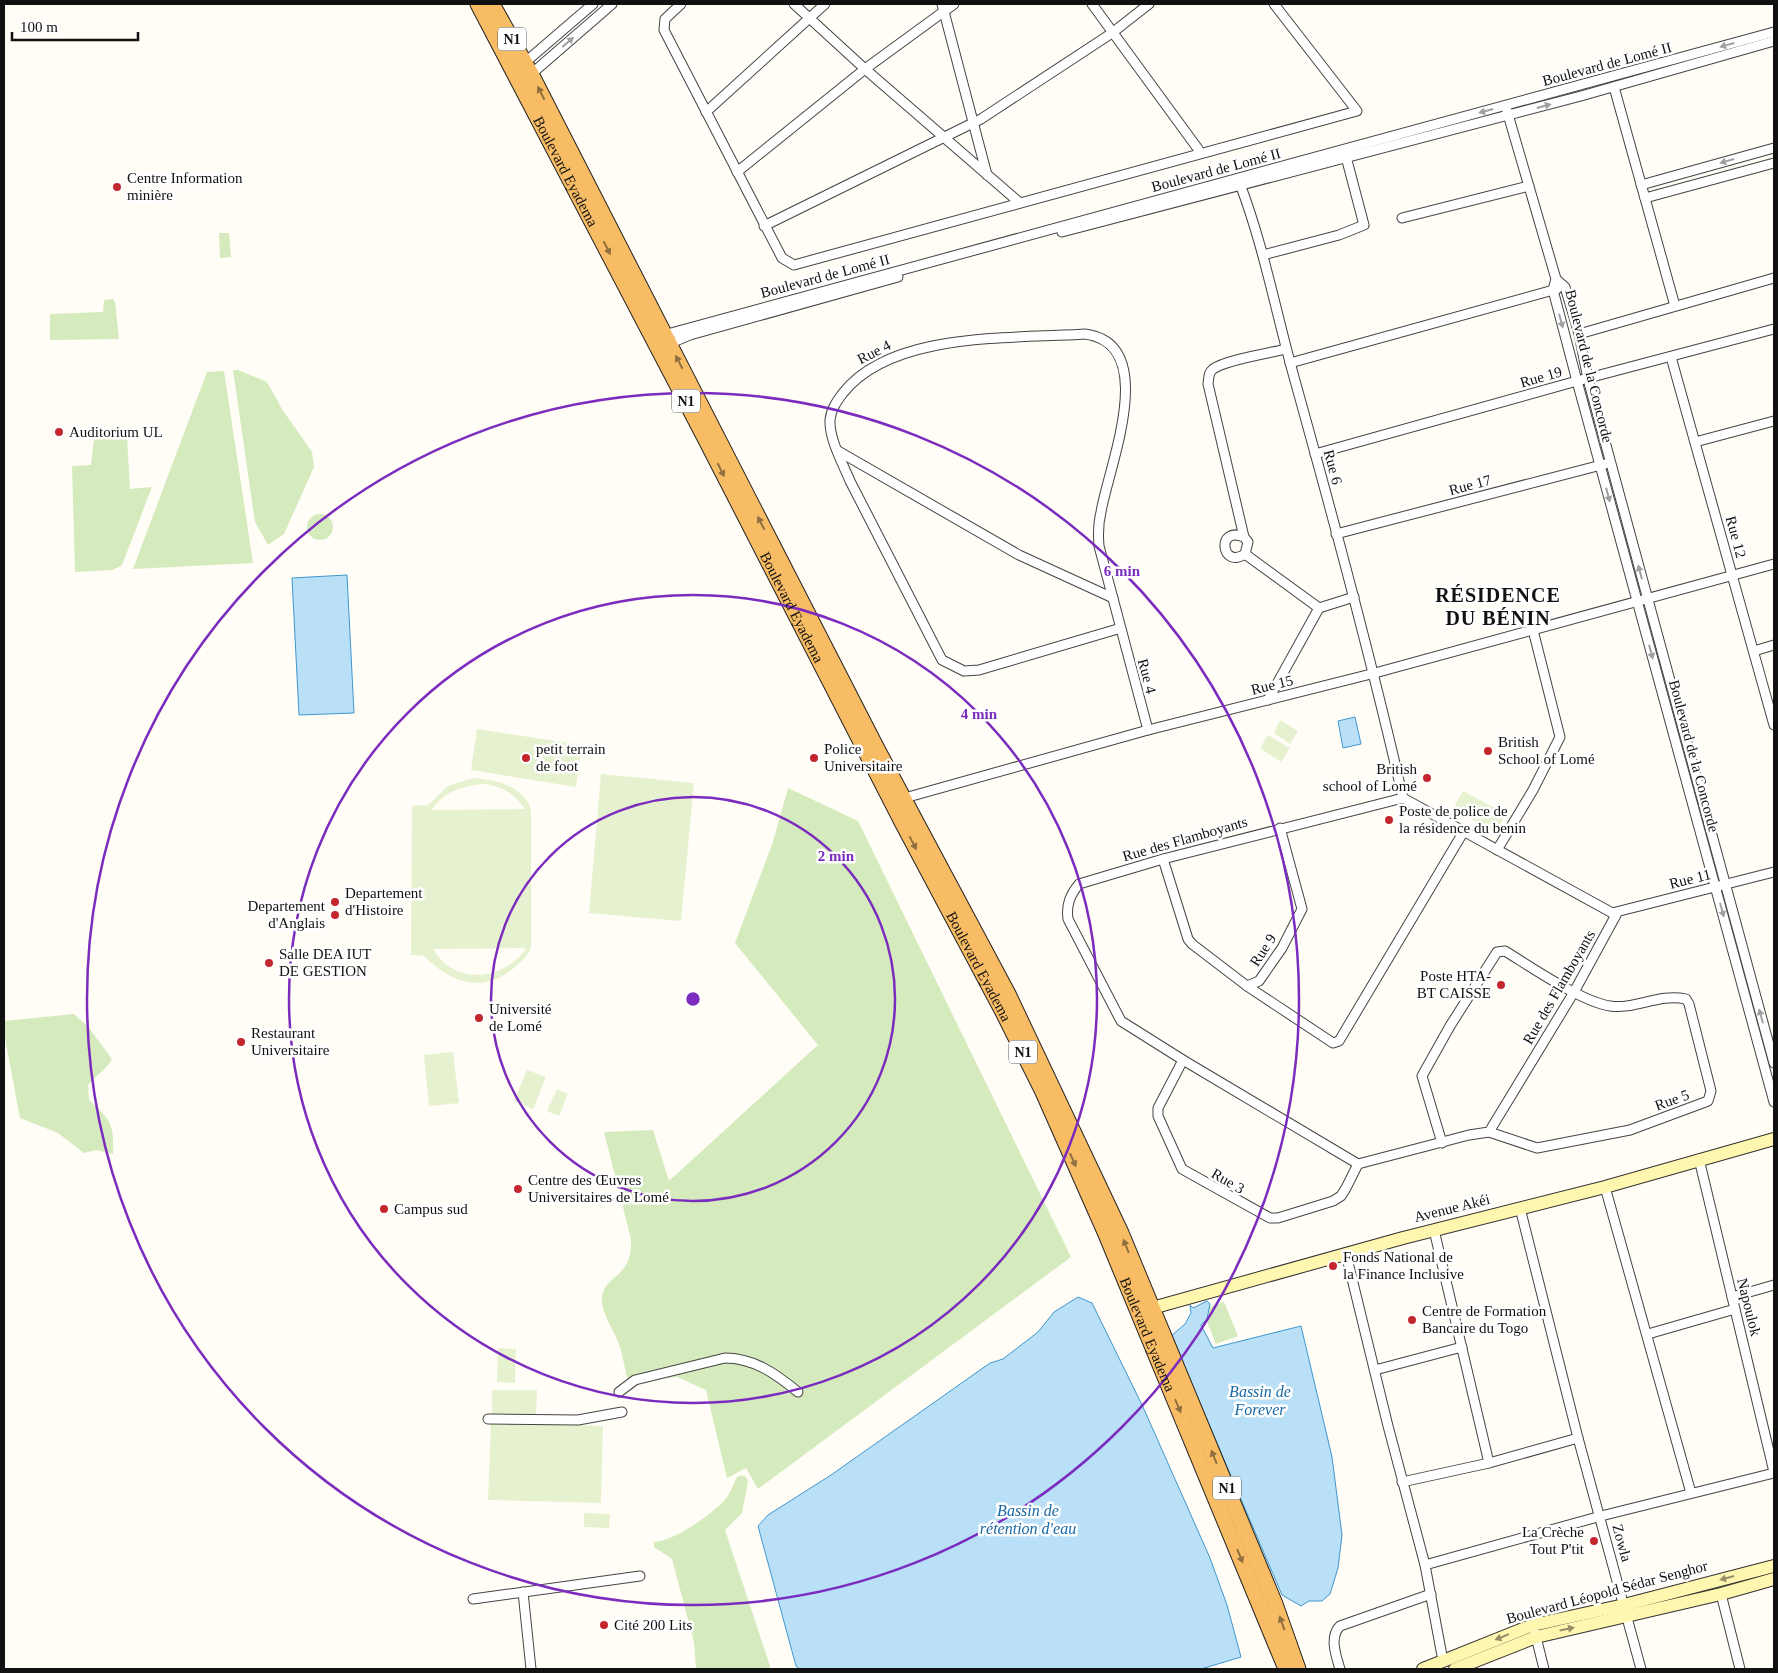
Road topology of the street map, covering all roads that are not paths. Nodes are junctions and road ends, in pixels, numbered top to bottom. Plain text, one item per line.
1 (478, 4) edge
2 (492, 4) edge
3 (594, 4) edge
4 (612, 4) edge
5 (681, 4) edge
6 (794, 4) edge
7 (825, 4) edge
8 (954, 4) edge
9 (1092, 4) edge
10 (1149, 4) edge
11 (1274, 4) edge
12 (943, 7) edge
13 (808, 19) junction
14 (1774, 32) edge
15 (1112, 33) junction
16 (1774, 41) edge
17 (865, 69) junction
18 (523, 72) junction
19 (1614, 87) junction
20 (1505, 106) junction
21 (706, 112) junction
22 (1508, 115) junction
23 (974, 122) junction
24 (944, 137) junction
25 (1774, 148) edge
26 (1201, 153) junction
27 (1346, 154) junction
28 (1774, 163) edge
29 (737, 172) junction
30 (987, 175) junction
31 (1240, 184) junction
32 (1641, 185) junction
33 (1529, 186) junction
34 (1645, 198) junction
35 (1020, 203) junction
36 (1402, 218) dead end
37 (764, 226) junction
38 (1263, 256) junction
39 (1556, 278) junction
40 (1774, 278) edge
41 (1565, 287) junction
42 (1553, 290) junction
43 (1675, 306) junction
44 (1774, 329) edge
45 (1579, 334) junction
46 (661, 341) junction
47 (1286, 348) junction
48 (1671, 357) junction
49 (1290, 363) junction
50 (1588, 379) junction
51 (1577, 381) junction
52 (1774, 421) edge
53 (1695, 442) junction
54 (838, 451) junction
55 (1315, 454) junction
56 (1611, 463) junction
57 (1600, 465) junction
58 (1336, 534) junction
59 (1244, 537) junction
60 (1245, 554) junction
61 (1774, 564) edge
62 (1732, 576) junction
63 (1354, 597) junction
64 (1113, 598) junction
65 (1648, 599) junction
66 (1637, 601) junction
67 (1319, 608) junction
68 (1121, 628) junction
69 (1533, 630) junction
70 (1774, 646) edge
71 (1754, 651) junction
72 (1375, 673) junction
73 (1268, 700) junction
74 (1774, 725) edge
75 (1148, 730) junction
76 (1403, 798) junction
77 (897, 800) junction
78 (1280, 828) junction
79 (1464, 831) junction
80 (1497, 850) junction
81 (1163, 859) junction
82 (1774, 872) edge
83 (1726, 884) junction
84 (1715, 886) junction
85 (1612, 913) junction
86 (1247, 986) junction
87 (1574, 992) junction
88 (1183, 1060) junction
89 (1774, 1063) edge
90 (1774, 1102) edge
91 (1489, 1132) junction
92 (1774, 1139) edge
93 (1442, 1143) junction
94 (1699, 1160) junction
95 (1358, 1164) junction
96 (1605, 1187) junction
97 (1520, 1208) junction
98 (1434, 1230) junction
99 (1346, 1254) junction
100 (1774, 1285) edge
101 (1732, 1297) junction
102 (1145, 1310) junction
103 (1735, 1310) junction
104 (1648, 1334) junction
105 (1462, 1347) junction
106 (1375, 1370) junction
107 (619, 1392) dead end
108 (798, 1392) dead end
109 (622, 1412) dead end
110 (488, 1419) dead end
111 (1578, 1438) junction
112 (1489, 1463) junction
113 (1774, 1473) edge
114 (1402, 1482) junction
115 (1691, 1493) junction
116 (1601, 1516) junction
117 (1425, 1565) junction
118 (1774, 1566) edge
119 (640, 1576) dead end
120 (1774, 1578) edge
121 (523, 1592) junction
122 (1431, 1594) junction
123 (1721, 1594) junction
124 (473, 1599) dead end
125 (1626, 1611) junction
126 (1534, 1631) junction
127 (1443, 1661) junction
128 (1284, 1667) edge
129 (531, 1669) edge
130 (1298, 1669) edge
131 (1340, 1669) edge
132 (1423, 1669) edge
133 (1455, 1669) edge
134 (1544, 1669) edge
135 (1641, 1669) edge
136 (1740, 1669) edge

1 - 18 highway, N1
2 - 18 highway, N1
3 - 18 street
18 -> 4 street
5 - 21 street
6 - 13 street
7 - 13 street
8 - 12 street
9 - 15 street
10 - 15 street
11 - 26 street
12 - 17 street
12 - 23 street
13 - 17 street
13 - 21 street
14 -> 20 street, Boulevard de Lomé II
15 - 23 street
15 - 26 street
16 - 19 street, Boulevard de Lomé II
17 - 24 street
17 - 29 street
18 - 46 highway, N1
22 -> 19 street, Boulevard de Lomé II
19 - 32 street
20 - 22 street
20 -> 27 street, Boulevard de Lomé II
21 - 29 street
22 - 27 street, Boulevard de Lomé II
22 - 33 street
23 - 24 street
23 - 30 street
24 - 30 street
24 - 37 street
25 -> 32 street
26 - 35 street
27 - 31 street, Boulevard de Lomé II
27 - 38 street
27 - 46 street, Boulevard de Lomé II
28 - 34 street
29 - 37 street
30 - 35 street
31 - 38 street, Rue 6
31 - 46 street, Boulevard de Lomé II
32 - 34 street
33 - 36 street
33 - 39 street
34 - 43 street
35 - 37 street
38 - 47 street, Rue 6
39 - 41 street, Boulevard de la Concorde
39 - 42 street, Boulevard de la Concorde
40 - 43 street
41 - 42 street
41 - 45 street, Boulevard de la Concorde
42 - 49 street
42 -> 51 street, Boulevard de la Concorde
43 - 45 street
44 - 48 street, Rue 19
45 - 50 street, Boulevard de la Concorde
46 - 77 highway, Boulevard Eyadema / N1
47 - 49 street, Rue 6
47 - 59 street
48 - 50 street, Rue 19
48 - 53 street, Rue 12
49 - 55 street, Rue 6
50 - 51 street, Rue 19
50 - 56 street, Boulevard de la Concorde
51 - 55 street, Rue 19
51 - 57 street, Boulevard de la Concorde
52 - 53 street
53 - 62 street, Rue 12
54 - 64 street
54 - 64 street, Rue 4
54 - 68 street, Rue 4
55 - 58 street, Rue 6
56 - 57 street, Rue 17
65 -> 56 street, Boulevard de la Concorde
57 - 58 street, Rue 17
57 -> 66 street, Boulevard de la Concorde
58 - 63 street, Rue 6
59 - 60 street
59 - 60 street
60 - 67 street
61 - 62 street, Rue 15
62 - 65 street, Rue 15
62 - 71 street, Rue 12
63 - 67 street
63 - 72 street, Rue 6
64 - 68 street, Rue 4
65 - 66 street, Rue 15
65 - 83 street, Boulevard de la Concorde
66 - 69 street, Rue 15
66 -> 84 street, Boulevard de la Concorde
67 - 73 street
68 - 75 street, Rue 4
69 - 72 street, Rue 15
69 - 80 street
70 - 71 street
71 - 74 street, Rue 12
72 - 73 street, Rue 15
72 - 76 street, Rue 6
73 - 75 street, Rue 15
75 - 77 street, Rue 15
76 - 78 street, Rue des Flamboyants
76 - 79 street
77 - 102 highway, Boulevard Eyadema / N1
78 - 81 street, Rue des Flamboyants
78 - 86 street, Rue 9
79 - 80 street
79 - 86 street
80 - 85 street
81 - 86 street, Rue 9
81 - 88 street, Rue des Flamboyants
82 - 83 street, Rue 11
83 - 84 street, Rue 11
89 -> 83 street, Boulevard de la Concorde
84 - 85 street, Rue 11
84 -> 90 street, Boulevard de la Concorde
85 - 87 street, Rue des Flamboyants
87 - 91 street, Rue des Flamboyants
87 - 91 street, Rue 5
87 - 93 street
88 - 95 street, Rue des Flamboyants
88 - 95 street, Rue 3
91 - 93 street
92 - 94 main road, Avenue Akéi
93 - 95 street
94 - 96 main road, Avenue Akéi
94 - 101 street, Napoulok
96 - 97 main road, Avenue Akéi
96 - 104 street
97 - 98 main road, Avenue Akéi
97 - 111 street, Zowla
98 - 99 main road, Avenue Akéi
98 - 105 street
99 - 102 main road, Avenue Akéi
99 - 106 street
100 - 101 street
101 - 103 street, Napoulok
102 -> 128 highway, Boulevard Eyadema / N1
130 -> 102 highway, N1
103 - 104 street
103 - 113 street, Napoulok
104 - 115 street
105 - 106 street
105 - 112 street
106 - 114 street
107 - 108 street
109 - 110 street
111 - 112 street
111 - 116 street, Zowla
112 - 114 street
113 - 115 street
114 - 117 street
115 - 116 street
116 - 117 street
116 - 125 street, Zowla
117 - 122 street
118 -> 125 main road, Boulevard Léopold Sédar Senghor
119 - 121 street
120 - 123 main road, Boulevard Léopold Sédar Senghor
121 - 124 street
121 - 129 street
122 - 127 street
122 - 131 street
123 - 125 main road, Boulevard Léopold Sédar Senghor
123 - 136 street
125 - 126 main road, Boulevard Léopold Sédar Senghor
125 - 135 street, Zowla
126 -> 127 main road, Boulevard Léopold Sédar Senghor
126 - 133 main road, Boulevard Léopold Sédar Senghor
126 - 134 street
127 - 132 main road, Boulevard Léopold Sédar Senghor

